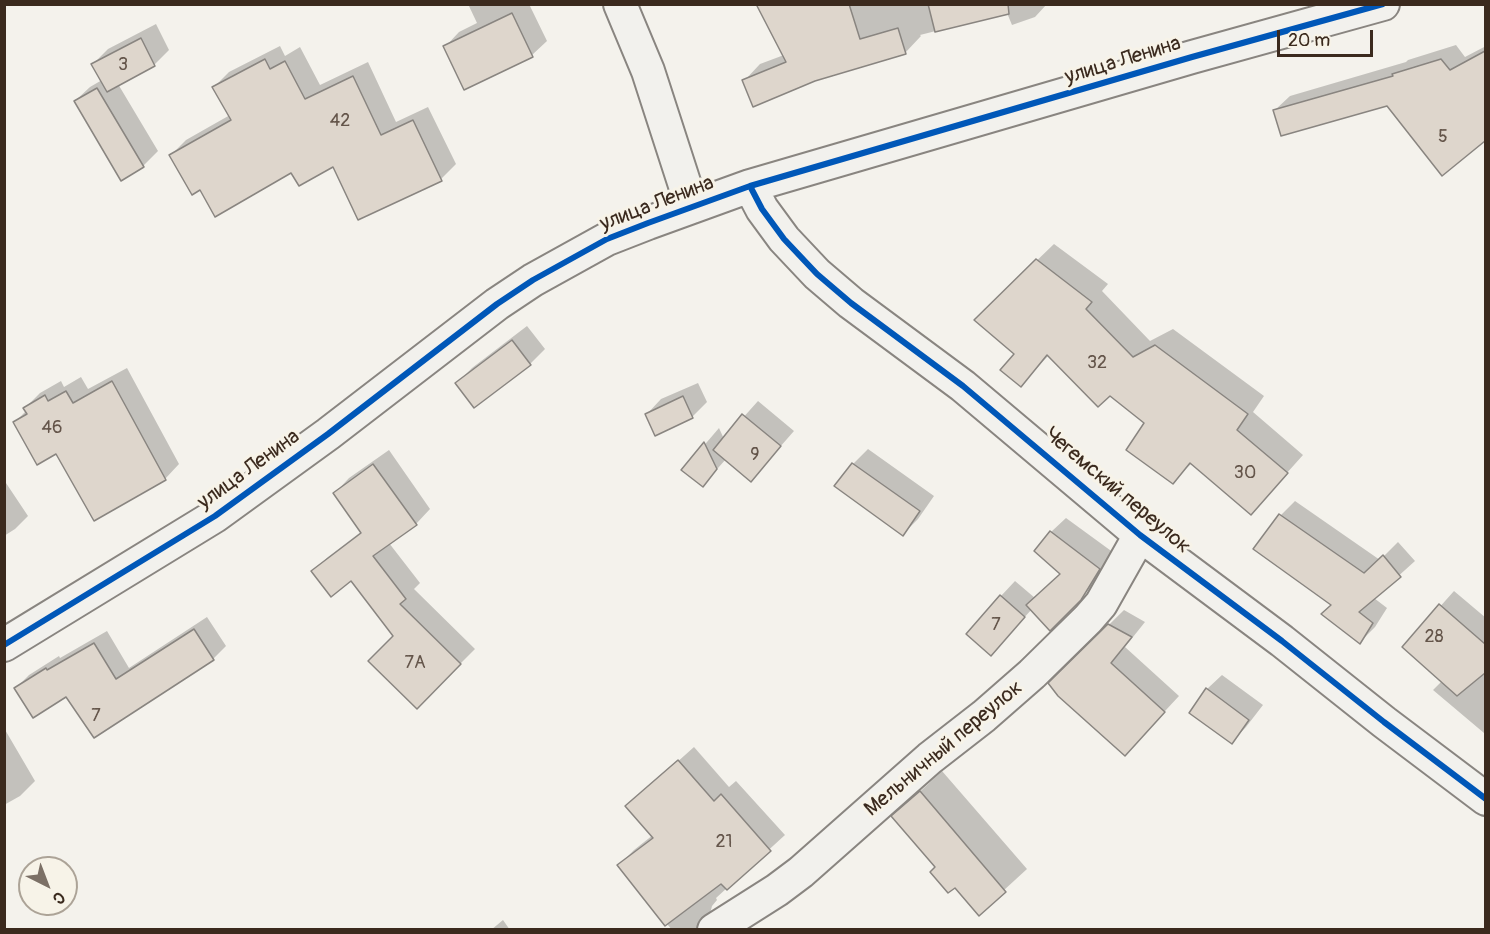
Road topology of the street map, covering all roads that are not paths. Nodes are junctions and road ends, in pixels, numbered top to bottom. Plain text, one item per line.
1 (620, 4) edge
2 (1383, 4) edge
3 (750, 186) junction
4 (692, 207) junction
5 (1140, 535) junction
6 (4, 645) edge
7 (1485, 799) edge
8 (714, 930) edge

1 - 4 street
2 - 3 street, улица Ленина
3 - 4 street, улица Ленина
3 - 5 street, Чегемский переулок
4 - 6 street, улица Ленина
5 - 7 street, Чегемский переулок
5 - 8 street, Мельничный переулок

